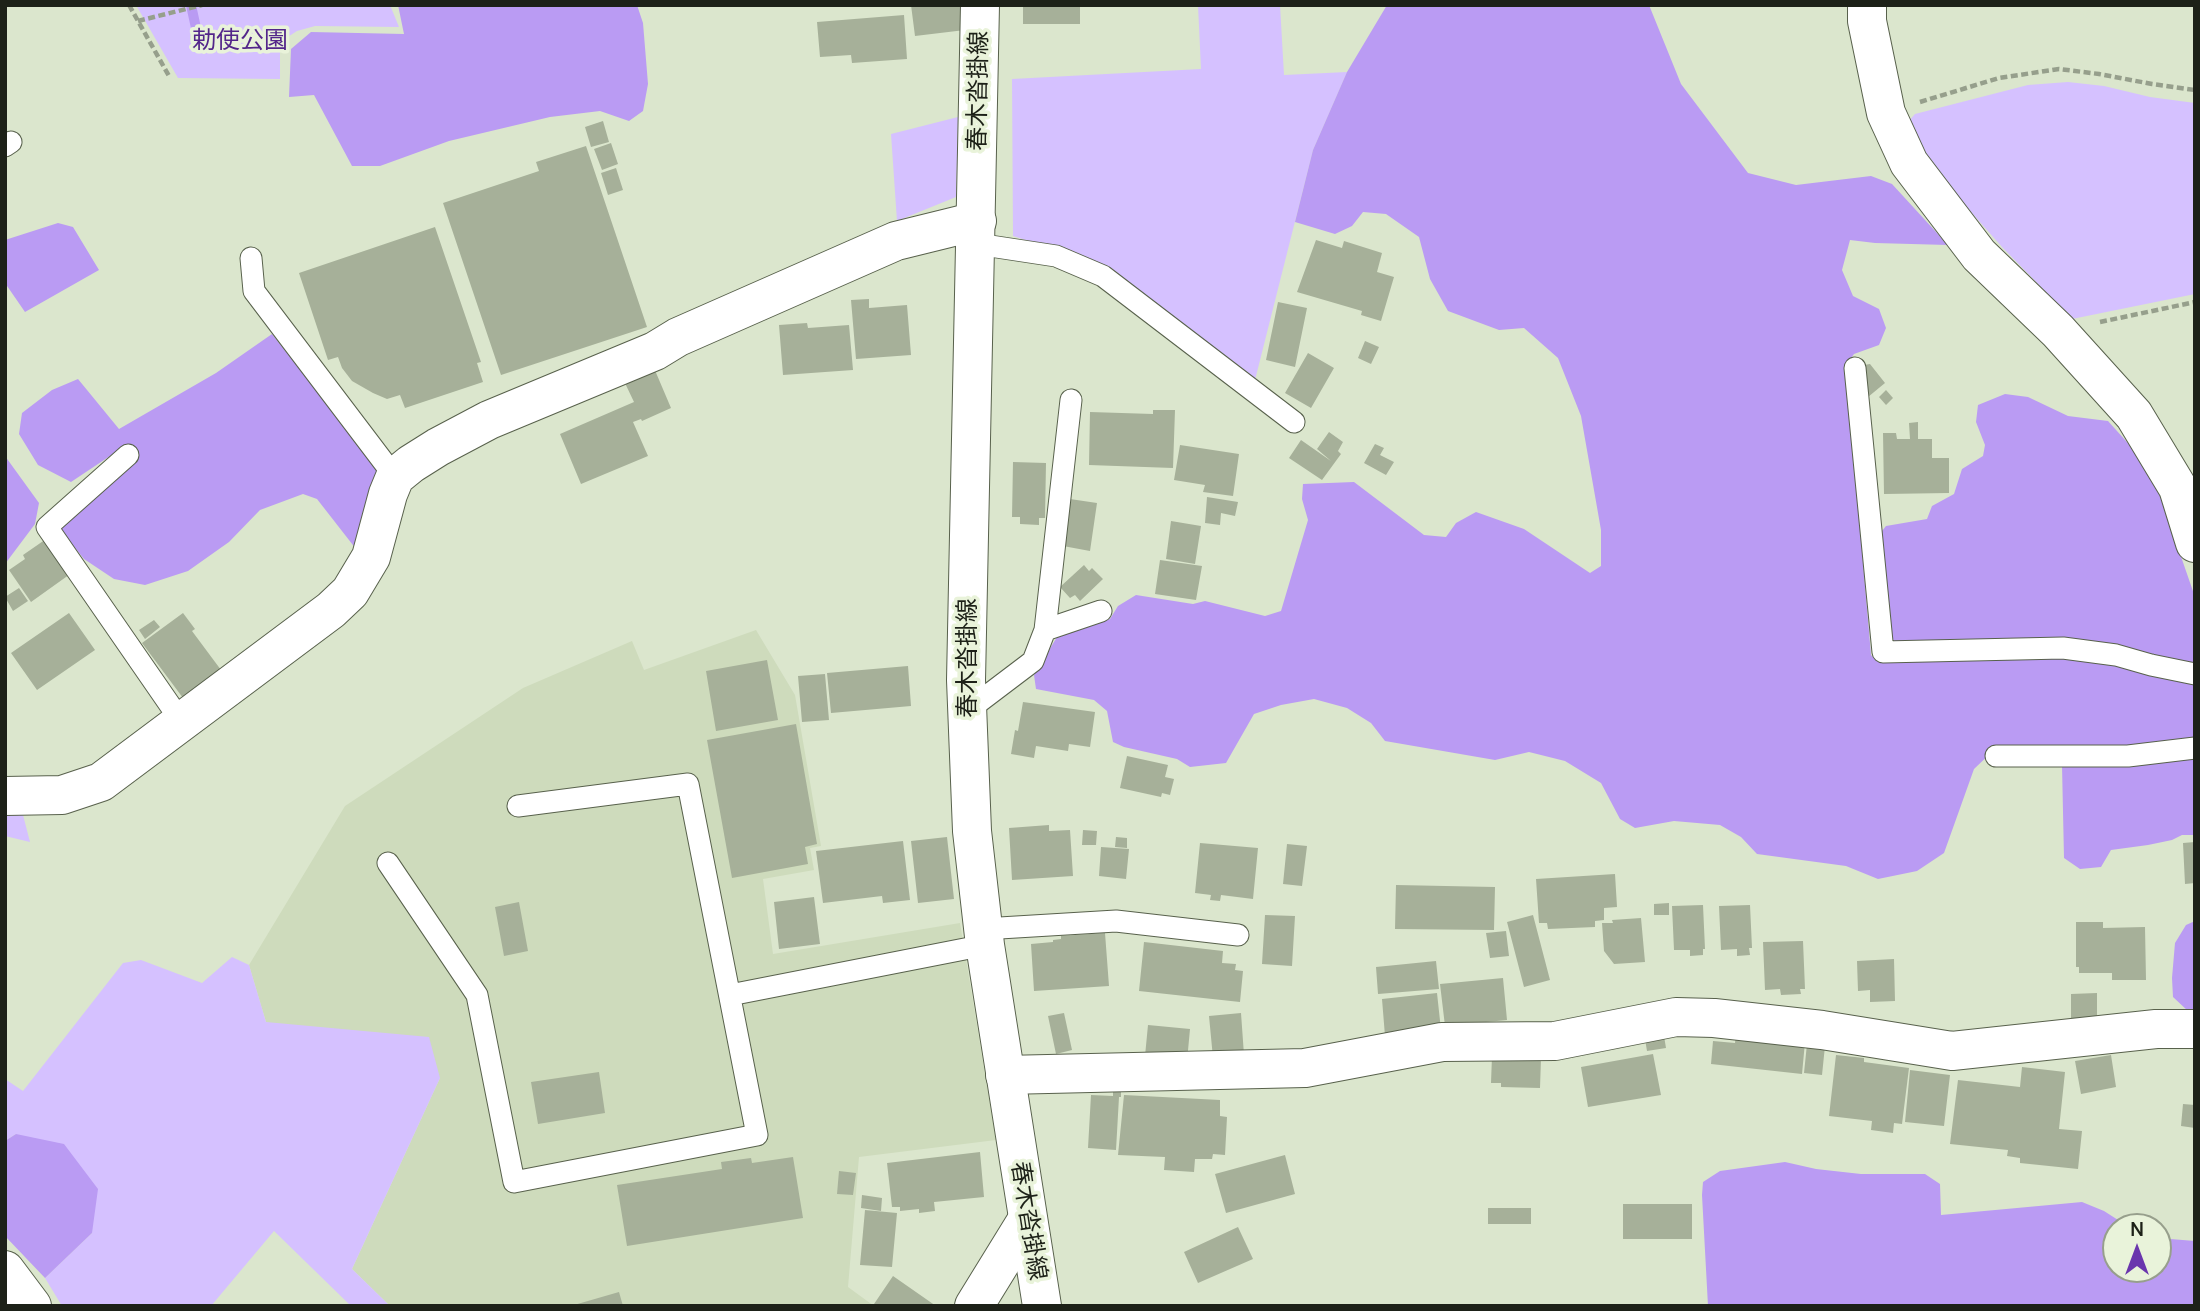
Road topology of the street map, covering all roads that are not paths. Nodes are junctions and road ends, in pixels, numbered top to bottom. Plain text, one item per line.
1 (980, 5) edge
2 (1867, 5) edge
3 (977, 233) junction
4 (251, 258) dead end
5 (1855, 369) dead end
6 (1071, 400) dead end
7 (1294, 422) dead end
8 (128, 455) dead end
9 (395, 477) junction
10 (2195, 543) edge
11 (1101, 611) dead end
12 (1045, 630) junction
13 (2195, 674) edge
14 (967, 711) junction
15 (181, 721) junction
16 (2195, 747) edge
17 (1996, 756) dead end
18 (5, 796) edge
19 (518, 806) dead end
20 (388, 863) dead end
21 (1238, 935) dead end
22 (984, 937) junction
23 (730, 995) junction
24 (2195, 1029) edge
25 (1005, 1075) junction
26 (1027, 1220) junction
27 (5, 1270) edge
28 (33, 1306) edge
29 (974, 1306) edge
30 (1042, 1306) edge

1 - 3 street, 春木沓掛線
2 - 10 street
3 - 7 lane
3 - 9 street
3 - 14 street, 春木沓掛線
4 - 9 lane
5 - 13 lane
6 - 12 lane
8 - 15 lane
9 - 15 street
11 - 12 lane
12 - 14 lane
14 - 22 street, 春木沓掛線
15 - 18 street
16 - 17 lane
19 - 23 lane
20 - 23 lane
21 - 22 lane
22 - 23 lane
22 - 25 street, 春木沓掛線
24 - 25 street
25 - 26 street, 春木沓掛線
26 - 29 street
26 - 30 street, 春木沓掛線
27 - 28 street

